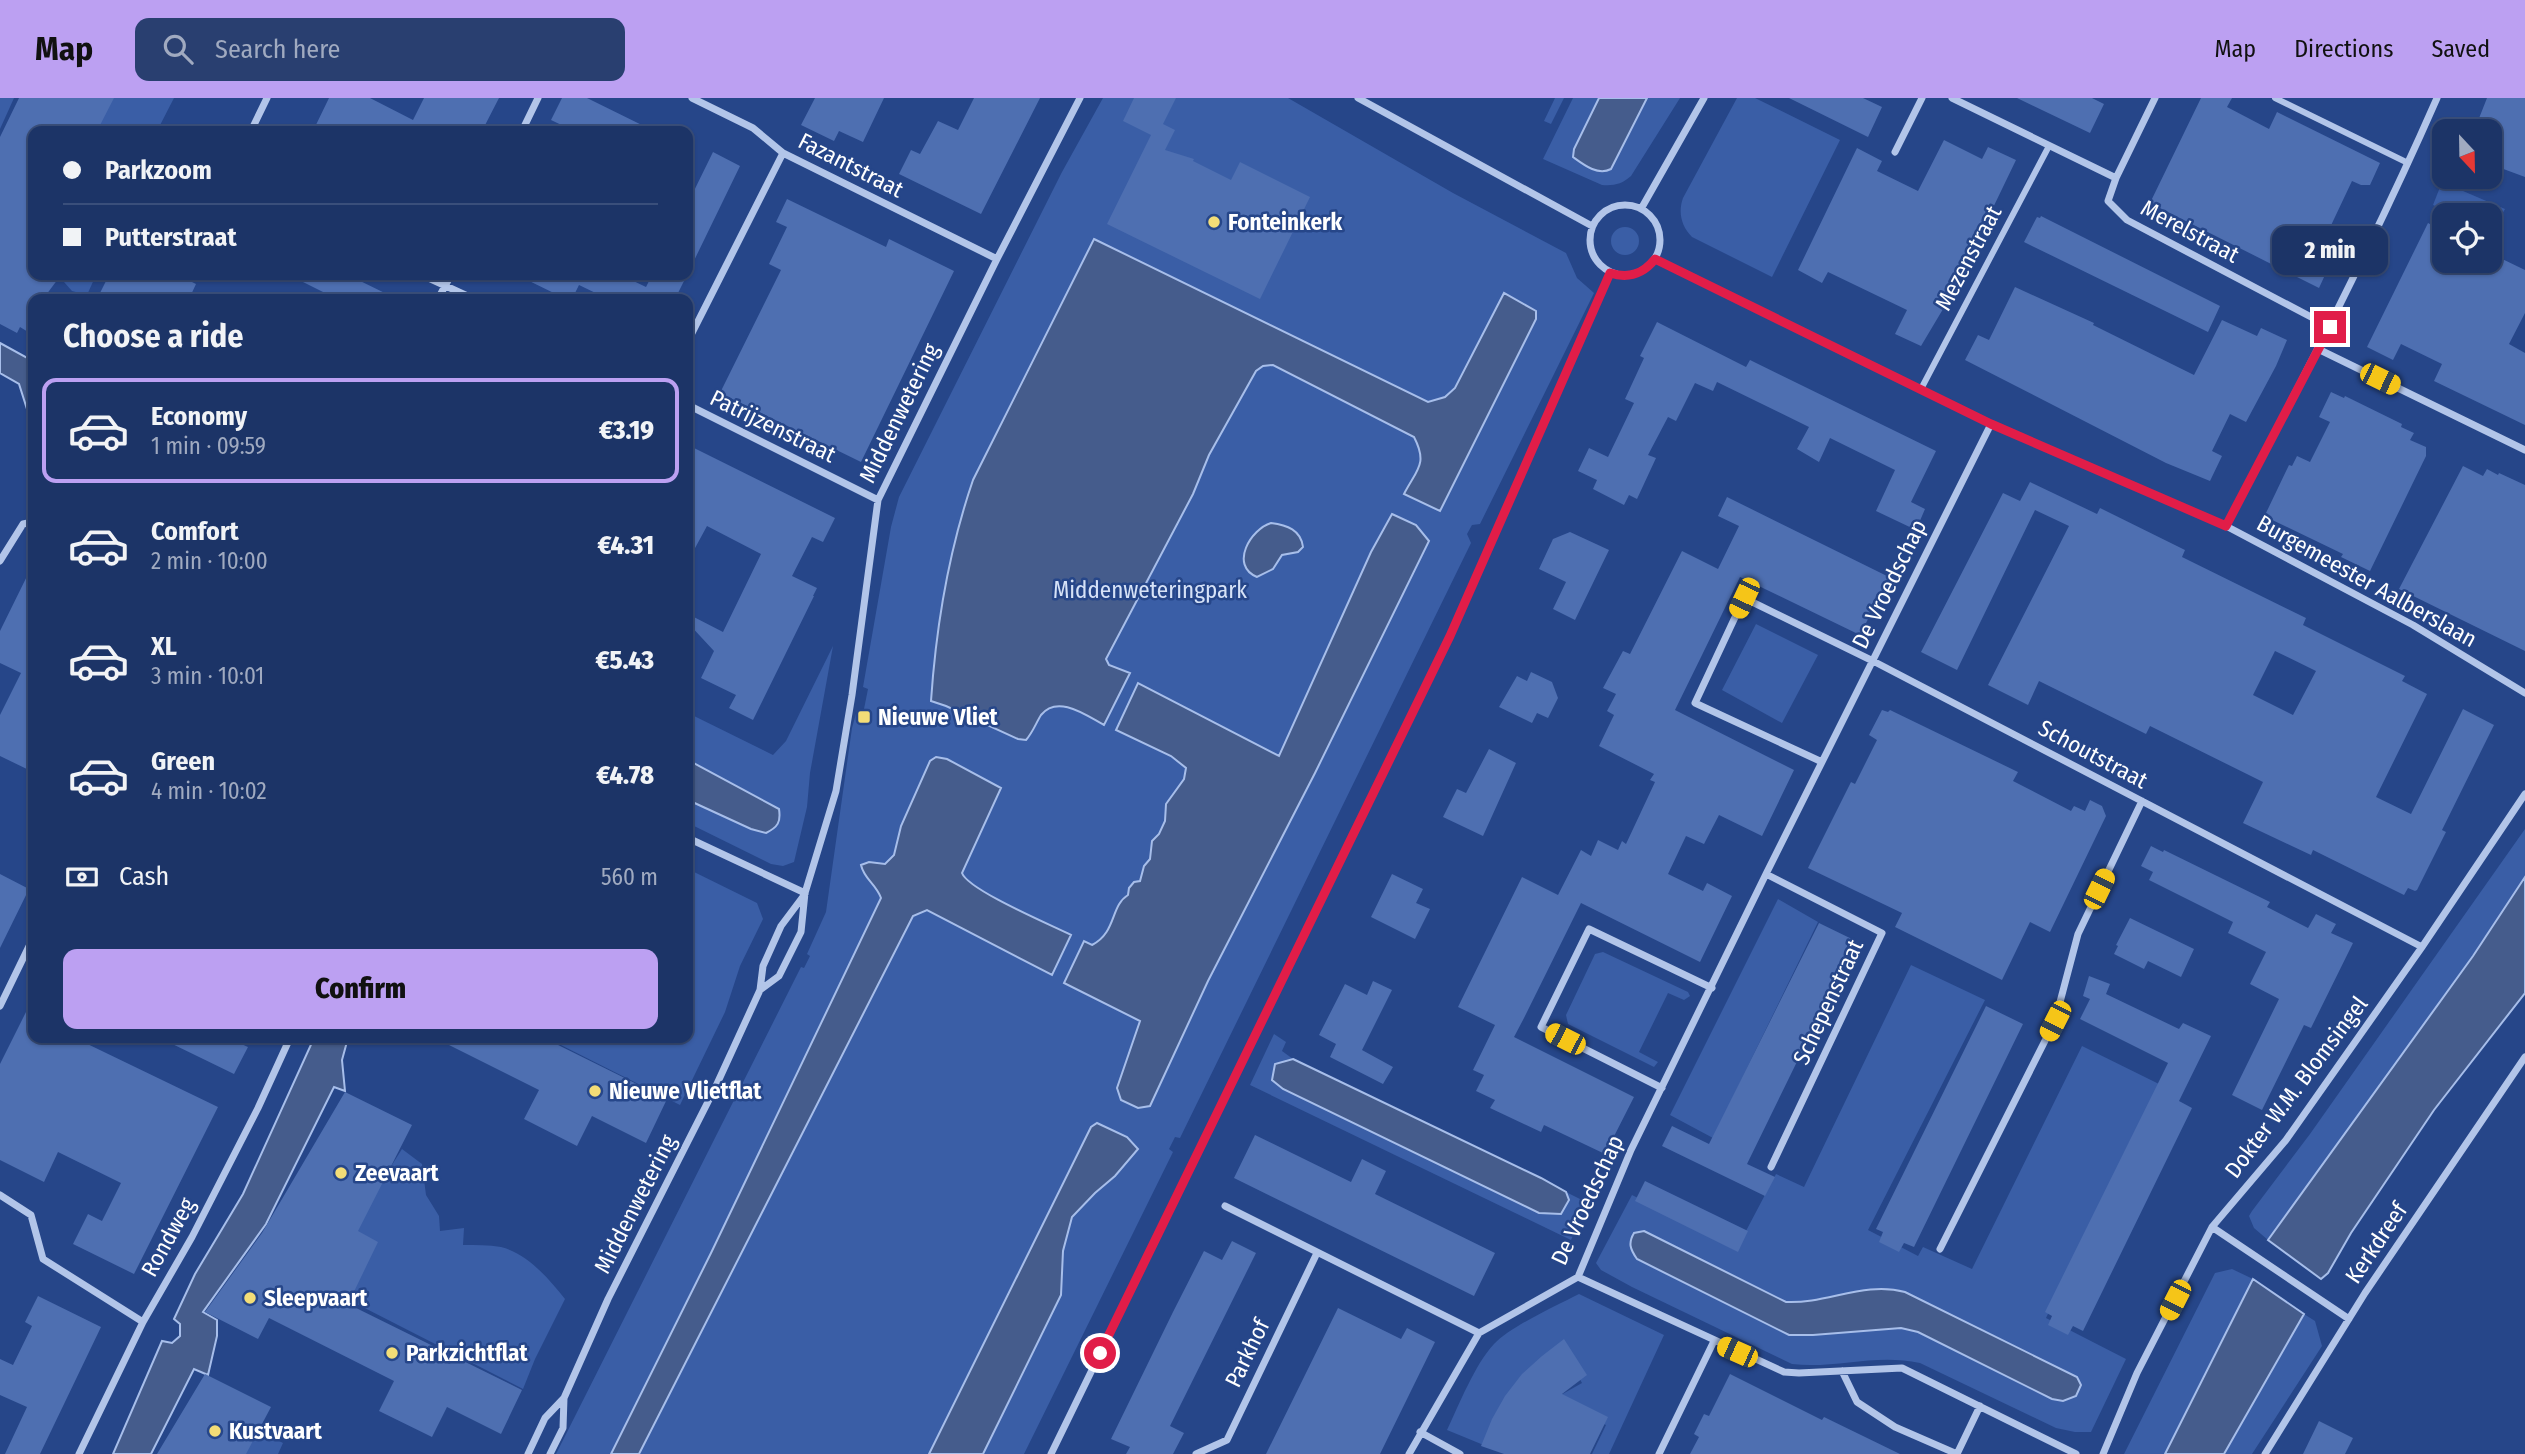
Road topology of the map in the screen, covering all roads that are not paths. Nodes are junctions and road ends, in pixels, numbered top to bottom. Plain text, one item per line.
1 (267, 98) edge
2 (538, 98) edge
3 (692, 98) edge
4 (1080, 98) edge
5 (1358, 98) edge
6 (1704, 98) edge
7 (1922, 98) edge
8 (1952, 98) edge
9 (2155, 98) edge
10 (2275, 98) edge
11 (2437, 98) edge
12 (253, 126) edge
13 (524, 126) edge
14 (2049, 146) junction
15 (1895, 152) dead end
16 (783, 153) junction
17 (2408, 163) junction
18 (2116, 178) junction
19 (1641, 209) junction
20 (1592, 226) junction
21 (997, 259) junction
22 (1655, 259) junction
23 (1610, 273) junction
24 (434, 280) edge
25 (448, 280) edge
26 (445, 285) junction
27 (440, 294) edge
28 (464, 294) edge
29 (2330, 327) junction
30 (693, 331) edge
31 (2318, 349) junction
32 (1921, 389) junction
33 (693, 408) edge
34 (1991, 424) junction
35 (2525, 450) edge
36 (878, 500) junction
37 (28, 523) edge
38 (2226, 526) junction
39 (0, 561) edge
40 (1873, 661) junction
41 (2525, 693) edge
42 (1822, 762) junction
43 (2525, 794) edge
44 (2142, 801) junction
45 (693, 840) edge
46 (1766, 874) junction
47 (805, 893) junction
48 (2422, 947) junction
49 (28, 948) edge
50 (1712, 988) junction
51 (760, 990) junction
52 (0, 1006) edge
53 (288, 1043) edge
54 (2525, 1057) edge
55 (1662, 1088) junction
56 (1771, 1167) dead end
57 (0, 1195) edge
58 (1225, 1206) dead end
59 (2212, 1227) junction
60 (1940, 1249) dead end
61 (1317, 1252) junction
62 (1578, 1277) junction
63 (2349, 1319) junction
64 (143, 1322) junction
65 (1479, 1333) junction
66 (1714, 1341) junction
67 (1842, 1371) junction
68 (564, 1398) junction
69 (1980, 1406) junction
70 (1420, 1432) junction
71 (79, 1454) edge
72 (528, 1454) edge
73 (550, 1454) edge
74 (1051, 1454) edge
75 (1196, 1454) edge
76 (1409, 1454) edge
77 (1460, 1454) edge
78 (1660, 1454) edge
79 (2076, 1454) edge
80 (2103, 1454) edge
81 (2265, 1454) edge

1 - 12 street
2 - 13 street
3 - 16 street, Fazantstraat
4 - 21 street, Middenwetering
5 - 20 street
6 - 19 street
7 - 15 street
8 - 14 street
9 - 18 street
10 - 17 street
11 - 17 street
14 - 18 street
14 - 32 street, Mezenstraat
16 - 21 street, Fazantstraat
16 - 30 street
17 - 29 street
18 - 29 street, Merelstraat
19 - 20 street
19 - 22 street
20 - 23 street
21 - 36 street, Middenwetering
22 - 23 street
22 - 32 street, Burgemeester Aalberslaan
23 - 74 street
24 - 26 street
25 - 26 street
26 - 27 street
26 - 28 street
29 - 31 street
31 - 35 street
31 - 38 street
32 - 34 street, Burgemeester Aalberslaan
33 - 36 street, Patrijzenstraat
34 - 38 street, Burgemeester Aalberslaan
34 - 40 street, De Vroedschap
36 - 47 street, Middenwetering
37 - 39 street
38 - 41 street, Burgemeester Aalberslaan
40 - 42 street, De Vroedschap
40 - 42 street, Schoutstraat
40 - 44 street, Schoutstraat
42 - 46 street, De Vroedschap
43 - 48 street, Dokter W.M. Blomsingel
44 - 48 street, Schoutstraat
44 - 60 street
45 - 47 street
46 - 50 street, De Vroedschap
46 - 56 street, Schepenstraat
47 - 51 street, Middenwetering
47 - 51 street, Middenwetering
48 - 59 street, Dokter W.M. Blomsingel
49 - 52 street
50 - 55 street, De Vroedschap
50 - 55 street
51 - 68 street, Middenwetering
53 - 64 street, Rondweg
54 - 63 street, Kerkdreef
55 - 62 street, De Vroedschap
57 - 64 street
58 - 61 street
59 - 63 street
59 - 80 street, Dokter W.M. Blomsingel
61 - 65 street
61 - 75 street, Parkhof
62 - 65 street, De Vroedschap
62 - 66 street
63 - 81 street, Kerkdreef
64 - 71 street, Rondweg
65 - 70 street, De Vroedschap
66 - 67 street
66 - 78 street
67 - 69 street
67 - 69 street
68 - 72 street, Middenwetering
68 - 73 street, Middenwetering
69 - 79 street
70 - 76 street, De Vroedschap
70 - 77 street

